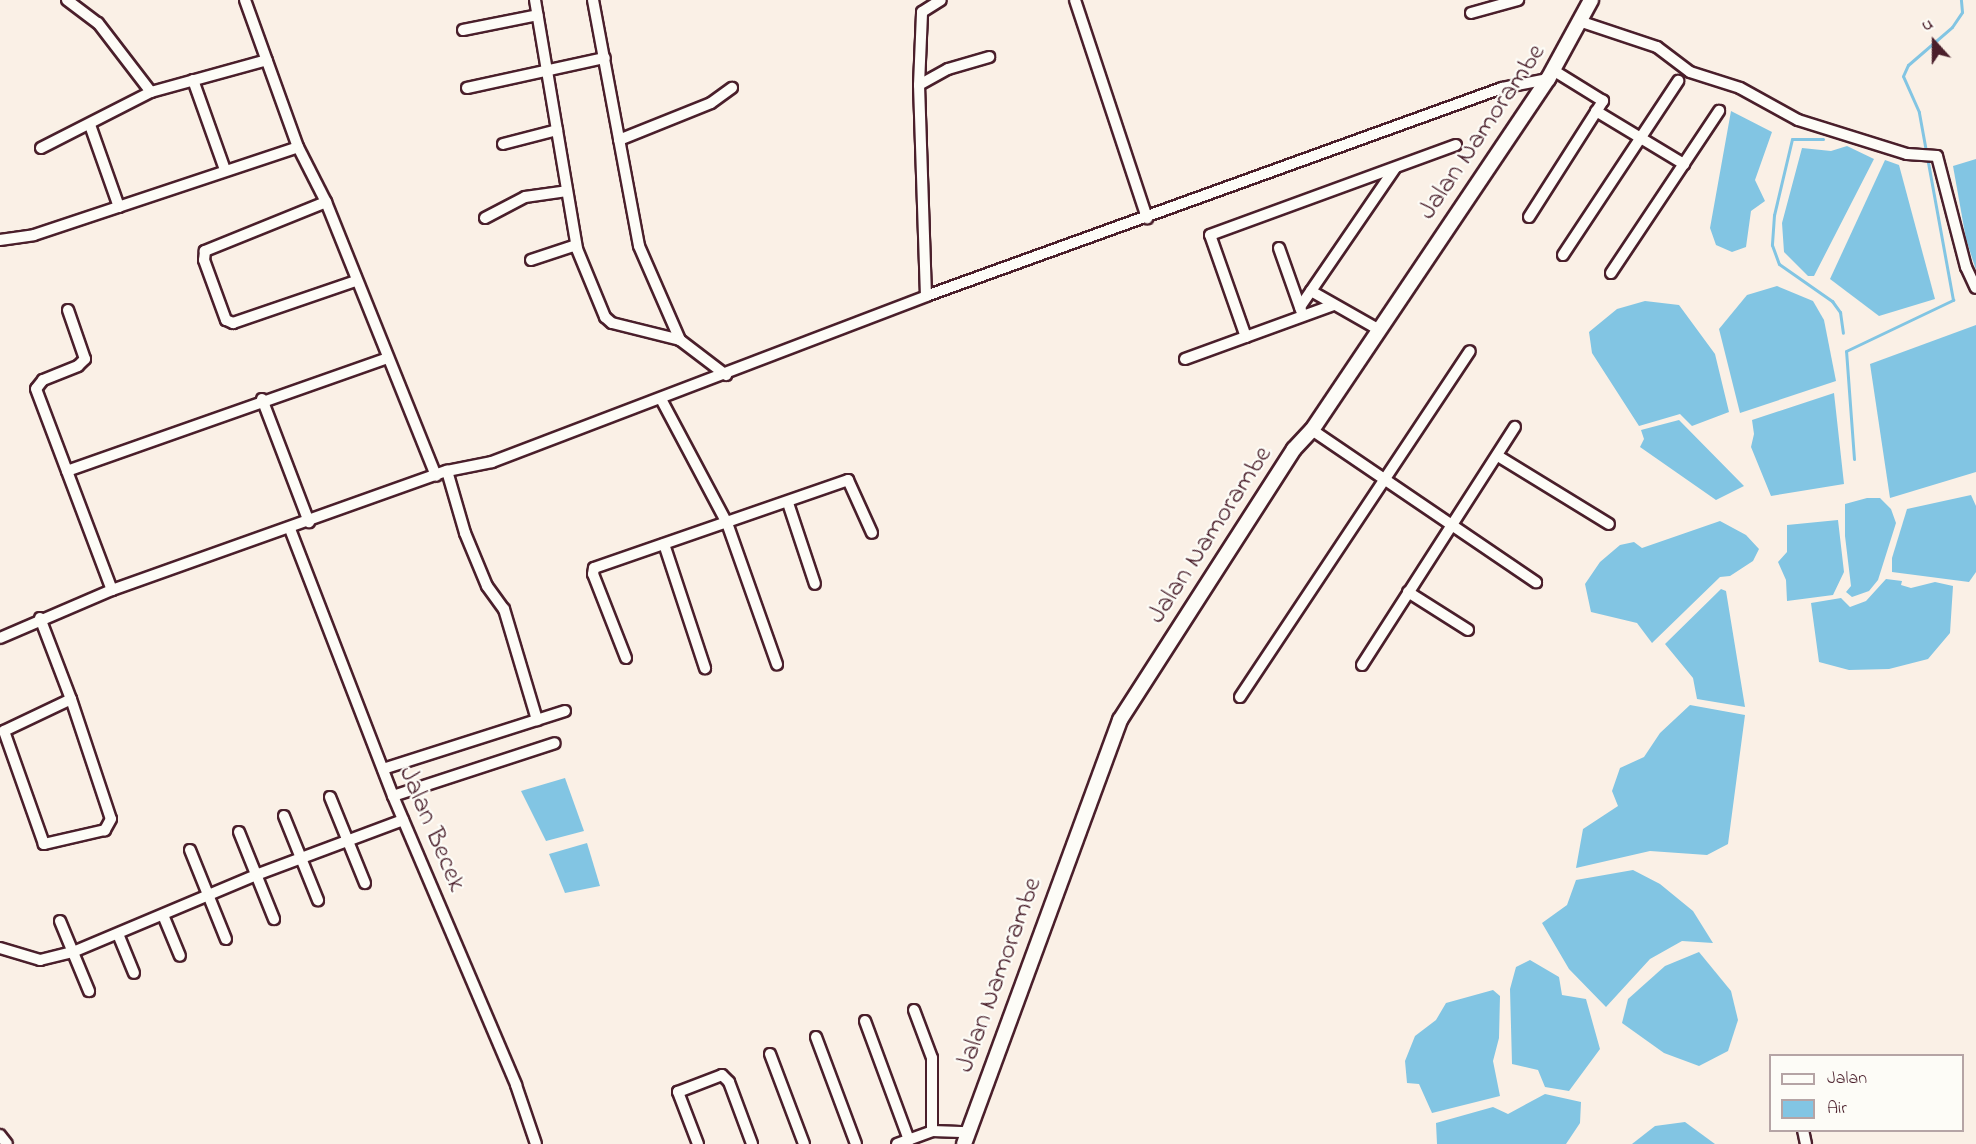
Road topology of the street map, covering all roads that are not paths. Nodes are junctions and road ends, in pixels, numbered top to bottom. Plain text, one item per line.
1 (67, 0) edge
2 (245, 0) edge
3 (535, 0) edge
4 (593, 0) edge
5 (940, 0) edge
6 (1075, 0) edge
7 (1518, 0) edge
8 (1592, 0) edge
9 (1471, 13) dead end
10 (538, 15) junction
11 (1582, 22) junction
12 (462, 30) dead end
13 (989, 57) dead end
14 (605, 58) junction
15 (267, 60) junction
16 (547, 70) junction
17 (1550, 74) junction
18 (193, 80) junction
19 (1678, 81) dead end
20 (919, 85) junction
21 (467, 88) dead end
22 (732, 88) dead end
23 (151, 92) junction
24 (1596, 111) junction
25 (1719, 111) dead end
26 (90, 124) junction
27 (557, 130) junction
28 (1640, 137) junction
29 (619, 140) junction
30 (503, 144) dead end
31 (1456, 145) dead end
32 (298, 147) junction
33 (41, 148) dead end
34 (1684, 164) junction
35 (1395, 168) junction
36 (225, 170) junction
37 (567, 191) junction
38 (326, 202) junction
39 (118, 207) junction
40 (1529, 217) dead end
41 (485, 218) dead end
42 (1147, 218) junction
43 (0, 240) edge
44 (576, 245) junction
45 (1279, 248) dead end
46 (1563, 255) dead end
47 (531, 260) dead end
48 (1611, 273) dead end
49 (356, 281) junction
50 (1976, 288) edge
51 (1311, 291) junction
52 (926, 296) junction
53 (1333, 305) junction
54 (68, 310) dead end
55 (1302, 311) junction
56 (1378, 329) junction
57 (1246, 337) junction
58 (680, 340) junction
59 (1470, 351) dead end
60 (387, 358) junction
61 (1185, 359) dead end
62 (726, 375) junction
63 (262, 399) junction
64 (661, 399) junction
65 (1515, 427) dead end
66 (1312, 430) junction
67 (1498, 456) junction
68 (67, 471) junction
69 (447, 471) junction
70 (436, 476) junction
71 (1386, 481) junction
72 (788, 503) junction
73 (309, 522) junction
74 (727, 523) junction
75 (1609, 524) dead end
76 (1451, 525) junction
77 (290, 529) junction
78 (872, 533) dead end
79 (664, 544) junction
80 (1536, 582) dead end
81 (815, 585) dead end
82 (112, 590) junction
83 (1408, 592) junction
84 (40, 618) junction
85 (1468, 630) dead end
86 (0, 638) edge
87 (626, 658) dead end
88 (777, 664) dead end
89 (1362, 665) dead end
90 (705, 668) dead end
91 (1240, 697) dead end
92 (71, 699) junction
93 (565, 711) dead end
94 (537, 720) junction
95 (555, 743) dead end
96 (383, 769) junction
97 (393, 796) junction
98 (330, 798) dead end
99 (284, 816) dead end
100 (403, 820) junction
101 (239, 832) dead end
102 (347, 840) junction
103 (190, 850) dead end
104 (301, 858) junction
105 (256, 875) junction
106 (365, 883) dead end
107 (209, 895) junction
108 (318, 900) dead end
109 (163, 915) junction
110 (274, 919) dead end
111 (60, 921) dead end
112 (117, 934) junction
113 (226, 939) dead end
114 (0, 948) edge
115 (73, 952) junction
116 (180, 957) dead end
117 (134, 974) dead end
118 (89, 991) dead end
119 (914, 1010) dead end
120 (865, 1021) dead end
121 (816, 1036) dead end
122 (770, 1054) dead end
123 (932, 1131) junction
124 (0, 1135) edge
125 (966, 1138) edge
126 (909, 1140) junction
127 (7, 1144) edge
128 (537, 1144) edge
129 (698, 1144) edge
130 (752, 1144) edge
131 (804, 1144) edge
132 (856, 1144) edge
133 (897, 1144) edge

1 - 23 street
2 - 15 street
3 - 10 street
4 - 14 street
5 - 20 street
6 - 42 street
7 - 9 street
8 - 11 main road, Jalan Namorambe
10 - 12 street
10 - 16 street
11 - 17 main road, Jalan Namorambe
11 - 50 street
13 - 20 street
14 - 16 street
14 - 29 street
15 - 18 street
15 - 32 street
16 - 21 street
16 - 27 street
17 - 24 street
17 - 42 street
17 - 56 main road, Jalan Namorambe
18 - 23 street
18 - 36 street
19 - 28 street
20 - 52 street
22 - 29 street
23 - 26 street
24 - 28 street
24 - 40 street
25 - 34 street
26 - 33 street
26 - 39 street
27 - 30 street
27 - 37 street
28 - 34 street
28 - 46 street
29 - 58 street
31 - 35 street
32 - 36 street
32 - 38 street
34 - 48 street
35 - 51 street
35 - 57 street
36 - 39 street
37 - 41 street
37 - 44 street
38 - 49 street
38 - 49 street
39 - 43 street
42 - 52 street
44 - 47 street
44 - 58 street
45 - 55 street
49 - 60 street
51 - 53 street
51 - 55 street
52 - 62 street
53 - 55 street
53 - 56 street
54 - 68 street
55 - 57 street
56 - 66 main road, Jalan Namorambe
57 - 61 street
58 - 62 street
59 - 71 street
60 - 63 street
60 - 70 street
62 - 64 street
63 - 68 street
63 - 73 street
64 - 69 street
64 - 74 street
65 - 67 street
66 - 71 street
66 - 125 main road, Jalan Namorambe
67 - 75 street
67 - 76 street
68 - 82 street
69 - 70 street
69 - 94 street
70 - 73 street
71 - 76 street
71 - 91 street
72 - 74 street
72 - 78 street
72 - 81 street
73 - 77 street
74 - 79 street
74 - 88 street
76 - 80 street
76 - 83 street
77 - 82 street
77 - 96 street, Jalan Becek
79 - 87 street
79 - 90 street
82 - 84 street
83 - 85 street
83 - 89 street
84 - 86 street
84 - 92 street
92 - 92 street
93 - 94 street
94 - 96 street
95 - 97 street
96 - 97 street, Jalan Becek
97 - 100 street, Jalan Becek
98 - 102 street
99 - 104 street
100 - 102 street
100 - 128 street, Jalan Becek
101 - 105 street
102 - 104 street
102 - 106 street
103 - 107 street
104 - 105 street
104 - 108 street
105 - 107 street
105 - 110 street
107 - 109 street
107 - 113 street
109 - 112 street
109 - 116 street
111 - 115 street
112 - 115 street
112 - 117 street
114 - 115 street
115 - 118 street
119 - 123 street
120 - 126 street
121 - 132 street
122 - 131 street
123 - 125 street
123 - 126 street
124 - 127 street
126 - 133 street
129 - 130 street

